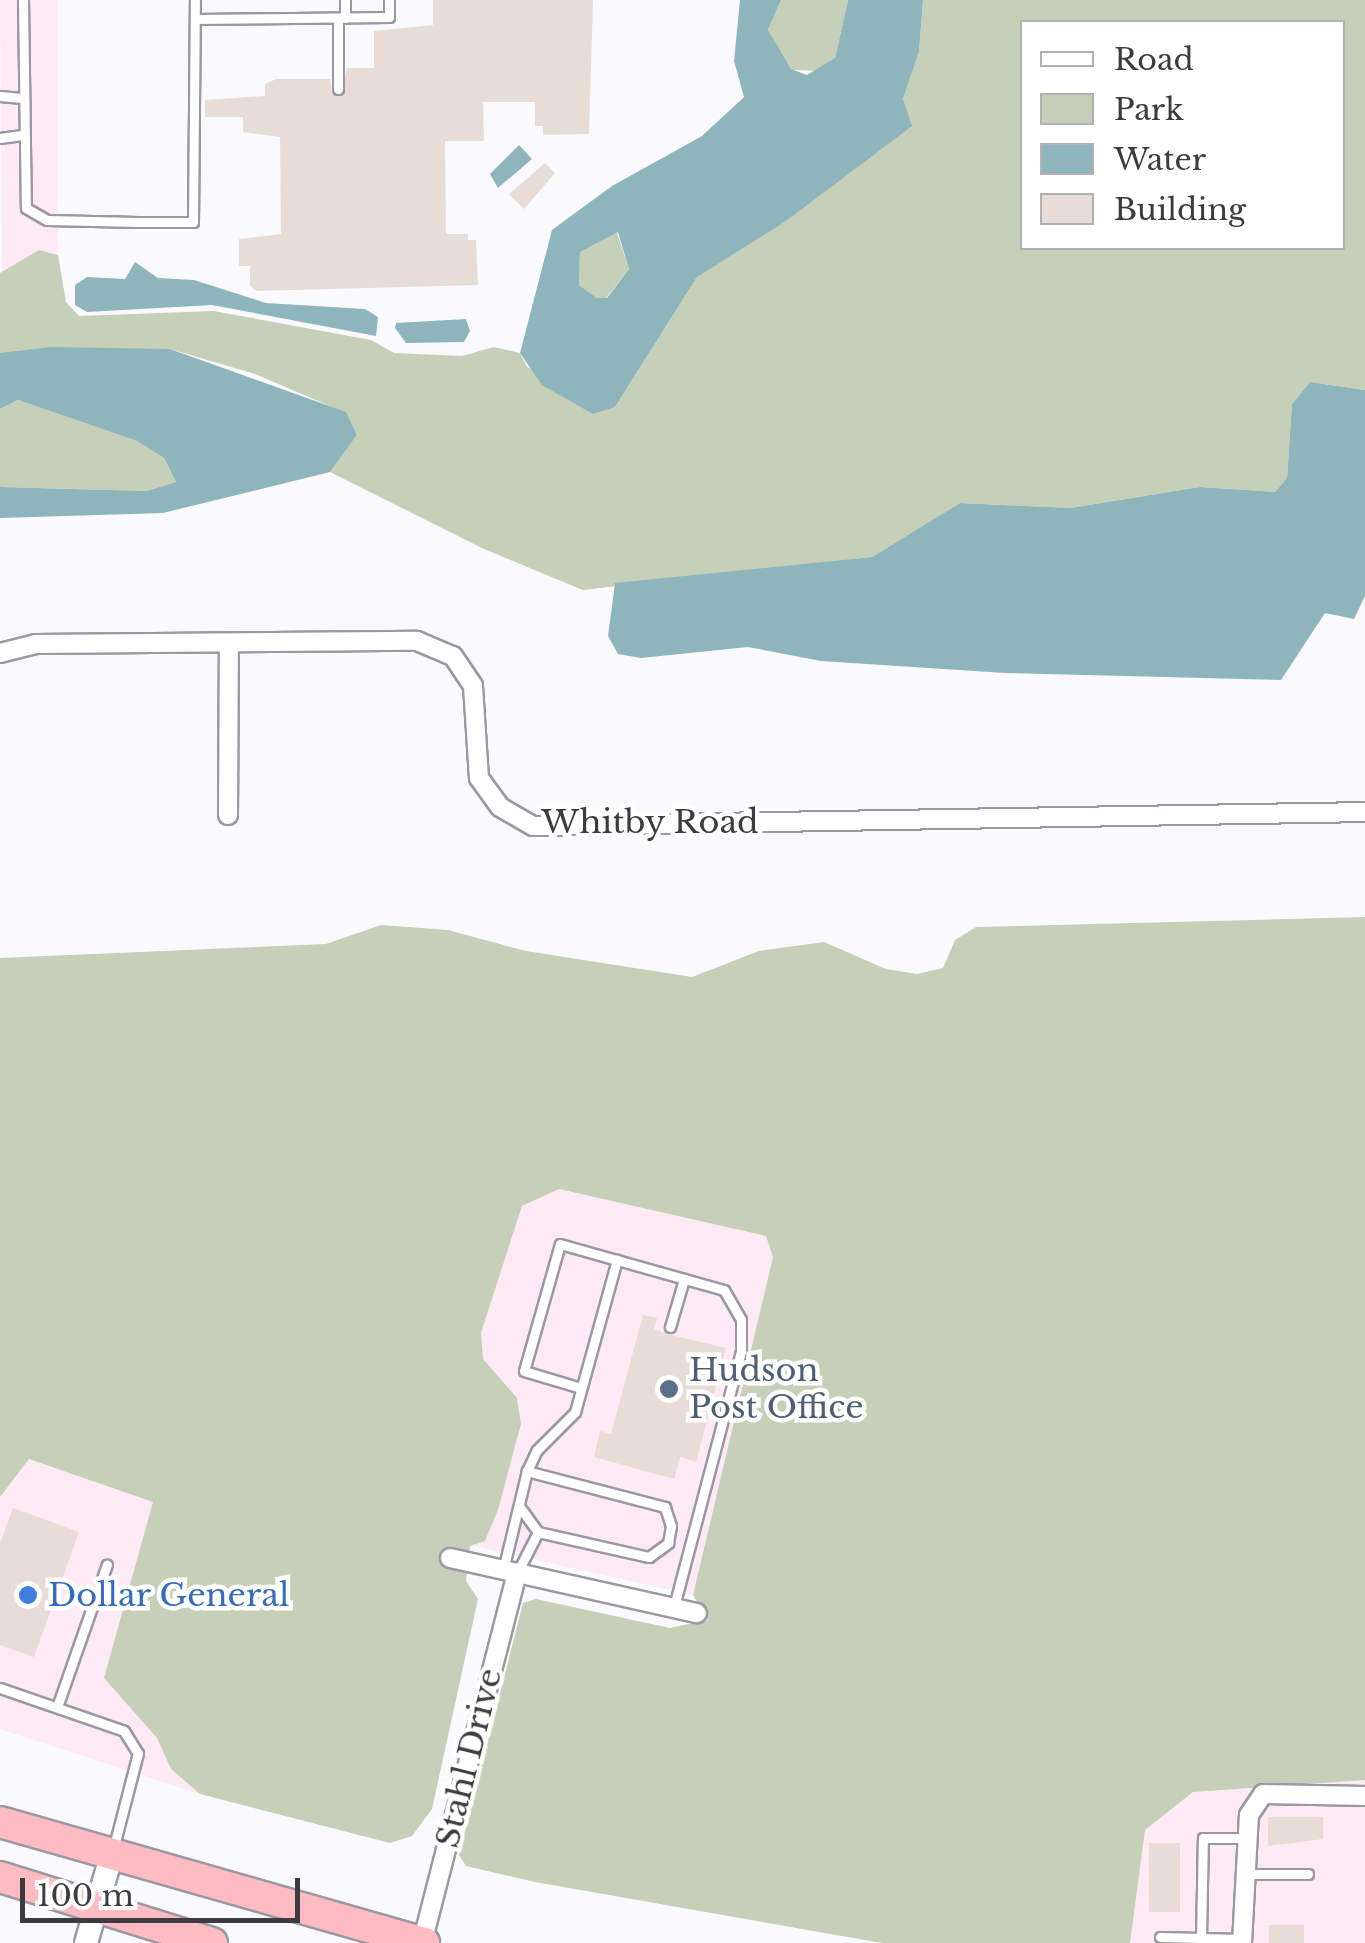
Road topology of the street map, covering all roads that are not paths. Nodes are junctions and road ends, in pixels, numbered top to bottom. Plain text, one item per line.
1 (23, 0) edge
2 (194, 0) edge
3 (345, 0) edge
4 (389, 0) edge
5 (341, 18) junction
6 (194, 19) junction
7 (338, 88) dead end
8 (0, 96) edge
9 (22, 98) junction
10 (22, 136) junction
11 (0, 138) edge
12 (230, 644) junction
13 (0, 653) edge
14 (1365, 812) edge
15 (228, 814) dead end
16 (617, 1260) junction
17 (684, 1279) junction
18 (670, 1327) dead end
19 (581, 1388) junction
20 (527, 1471) junction
21 (518, 1506) junction
22 (538, 1532) junction
23 (450, 1558) dead end
24 (107, 1564) dead end
25 (510, 1571) junction
26 (674, 1607) junction
27 (697, 1612) dead end
28 (0, 1688) edge
29 (56, 1706) junction
30 (1365, 1796) edge
31 (0, 1822) edge
32 (1247, 1838) junction
33 (111, 1857) junction
34 (1246, 1874) junction
35 (1308, 1874) dead end
36 (0, 1877) edge
37 (97, 1908) junction
38 (1160, 1937) dead end
39 (1201, 1938) junction
40 (1242, 1941) edge
41 (86, 1943) edge
42 (212, 1943) edge
43 (423, 1943) edge

1 - 9 lane
2 - 6 lane
3 - 5 lane
4 - 5 lane
5 - 6 lane
5 - 7 lane
6 - 10 lane
8 - 9 lane
9 - 10 lane
10 - 11 lane
12 - 13 street, Whitby Road
12 - 14 street, Whitby Road
12 - 15 street
16 - 17 lane
16 - 19 lane
16 - 19 lane
17 - 18 lane
17 - 26 lane
19 - 20 lane
20 - 21 lane
20 - 22 lane
21 - 22 lane
21 - 25 lane
22 - 25 lane
23 - 25 street
24 - 29 lane
25 - 26 street
25 - 43 street, Stahl Drive
26 - 27 street
28 - 29 lane
29 - 33 lane
30 - 32 street
31 - 33 highway
32 - 34 street
32 - 39 lane
33 - 37 street
33 - 43 highway
34 - 35 lane
34 - 40 street
36 - 37 highway
37 - 41 street
37 - 42 highway
38 - 39 lane
39 - 40 lane

